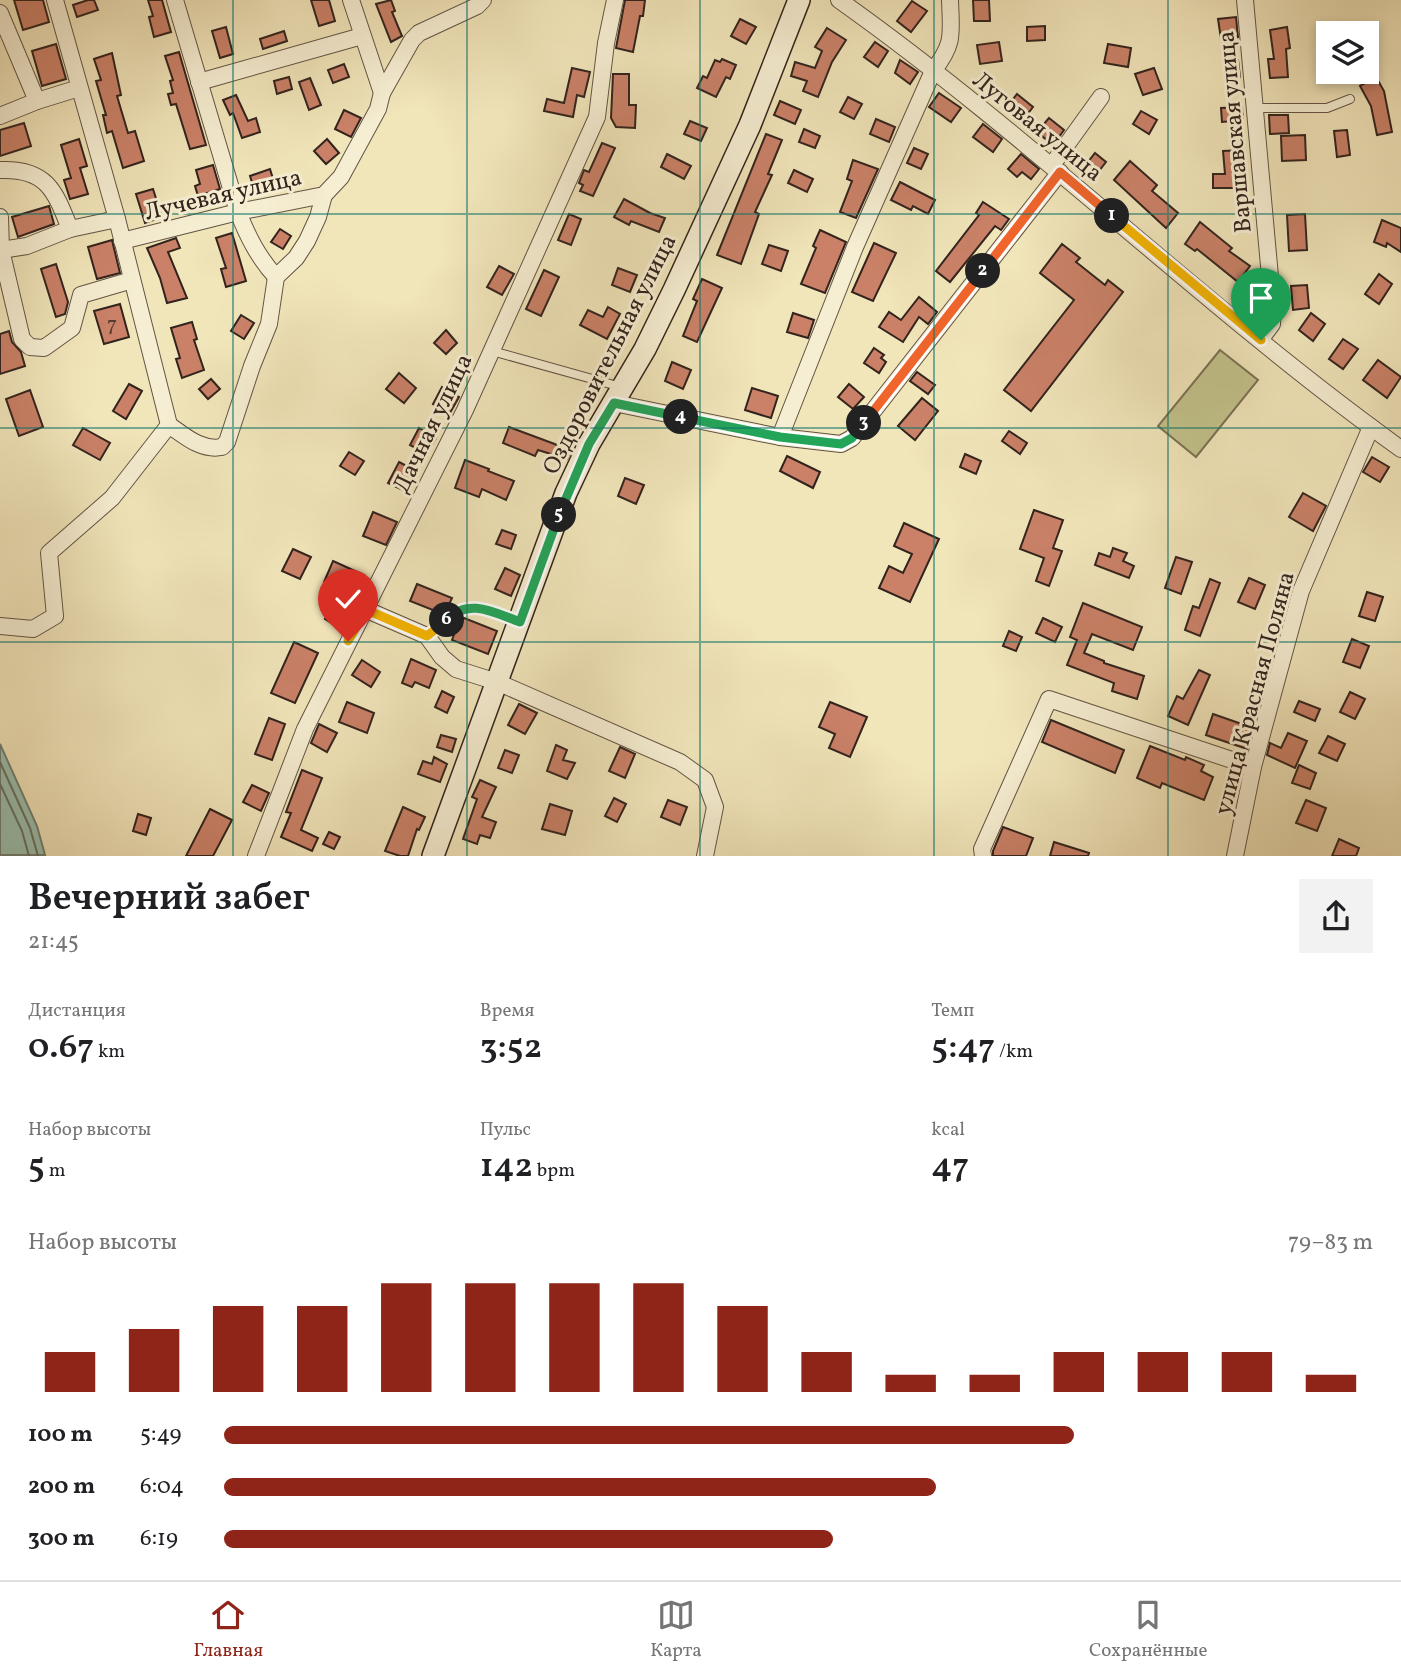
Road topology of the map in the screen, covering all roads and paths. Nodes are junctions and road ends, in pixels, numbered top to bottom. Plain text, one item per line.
1 (55, 0) edge
2 (174, 0) edge
3 (351, 0) edge
4 (483, 0) edge
5 (615, 0) edge
6 (799, 0) edge
7 (839, 0) edge
8 (950, 0) edge
9 (1245, 0) edge
10 (0, 13) edge
11 (362, 36) junction
12 (933, 71) junction
13 (199, 82) junction
14 (79, 88) junction
15 (382, 93) junction
16 (1101, 97) dead end
17 (1350, 99) dead end
18 (37, 101) junction
19 (1255, 108) junction
20 (0, 116) edge
21 (1056, 169) junction
22 (0, 170) edge
23 (324, 195) junction
24 (238, 212) junction
25 (0, 217) edge
26 (117, 219) junction
27 (70, 229) junction
28 (122, 241) junction
29 (1, 250) edge
30 (276, 277) junction
31 (132, 280) junction
32 (1261, 340) junction
33 (492, 351) junction
34 (618, 395) junction
35 (169, 425) junction
36 (1371, 428) junction
37 (780, 437) junction
38 (1401, 449) edge
39 (367, 610) junction
40 (520, 622) junction
41 (0, 626) edge
42 (427, 636) junction
43 (498, 682) junction
44 (1253, 767) junction
45 (256, 856) edge
46 (433, 856) edge
47 (705, 856) edge
48 (983, 856) edge
49 (1235, 856) edge

1 - 14 street
2 - 13 street
3 - 11 street
4 - 15 street, Лучевая улица
5 - 33 street, Дачная улица
6 - 34 street, Оздоровительная улица
7 - 12 street, Луговая улица
8 - 12 street
9 - 19 street, Варшавская улица
10 - 18 street
11 - 13 street
11 - 15 street
12 - 21 street, Луговая улица
12 - 37 street
13 - 24 street
14 - 18 street
14 - 26 street
15 - 23 street, Лучевая улица
16 - 21 street
17 - 19 lane
18 - 20 street
19 - 32 street, Варшавская улица
21 - 32 street, Луговая улица
21 - 37 street
22 - 27 street
23 - 24 street, Лучевая улица
23 - 30 street
24 - 28 street, Лучевая улица
24 - 30 street
25 - 29 street
26 - 27 street
26 - 28 street
27 - 29 street
28 - 31 street
29 - 31 street
30 - 35 street
31 - 35 street
32 - 36 street, Луговая улица
33 - 34 lane
33 - 39 street, Дачная улица
34 - 37 street
34 - 40 street, Оздоровительная улица
35 - 41 street
36 - 38 street, Луговая улица
36 - 44 street, улица Красная Поляна
39 - 42 street
39 - 45 street, Дачная улица
40 - 42 lane
40 - 43 street, Оздоровительная улица
42 - 43 street
43 - 46 street, Оздоровительная улица
43 - 47 street
44 - 48 street
44 - 49 street, улица Красная Поляна

